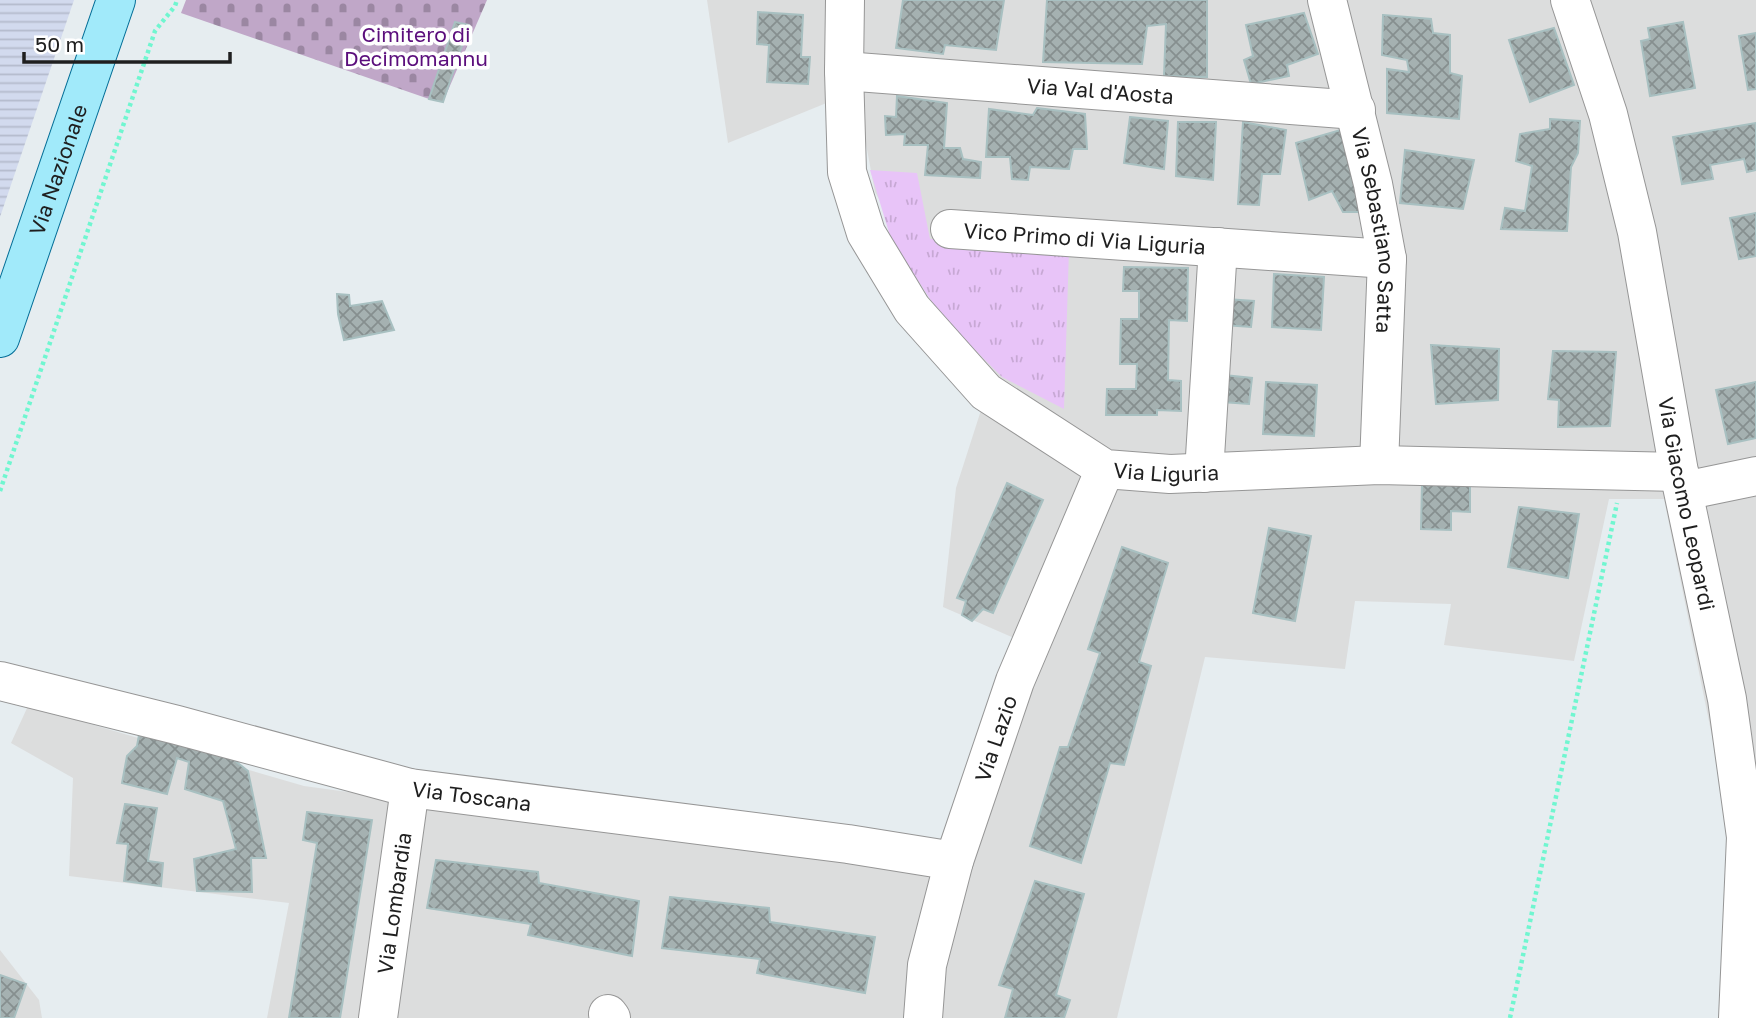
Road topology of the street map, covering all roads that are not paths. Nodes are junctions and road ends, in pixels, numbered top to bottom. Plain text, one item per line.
1 (116, 0) edge
2 (845, 0) edge
3 (1327, 0) edge
4 (1570, 0) edge
5 (844, 71) junction
6 (1356, 110) junction
7 (950, 229) dead end
8 (1218, 247) junction
9 (1387, 259) junction
10 (0, 338) edge
11 (1379, 465) junction
12 (1104, 469) junction
13 (1204, 473) junction
14 (1756, 476) edge
15 (1681, 482) junction
16 (0, 681) edge
17 (410, 788) junction
18 (954, 861) junction
19 (377, 1018) edge
20 (923, 1018) edge
21 (1738, 1018) edge

1 - 10 main road, Via Nazionale
2 - 5 street, Via Liguria
3 - 6 street, Via Sebastiano Satta
4 - 15 street, Via Giacomo Leopardi
5 - 6 street, Via Val d'Aosta
5 - 12 street, Via Liguria
6 - 9 street, Via Sebastiano Satta
7 - 8 street, Vico Primo di Via Liguria
8 - 9 street, Vico Primo di Via Liguria
8 - 13 street, Vico Primo di Via Liguria
9 - 11 street, Via Sebastiano Satta
11 - 13 street, Via Liguria
11 - 15 street, Via Liguria
12 - 13 street, Via Liguria
12 - 18 street, Via Lazio
14 - 15 street, Via Liguria
15 - 21 street, Via Giacomo Leopardi
16 - 17 street, Via Toscana
17 - 18 street, Via Toscana
17 - 19 street, Via Lombardia
18 - 20 street, Via Lazio

